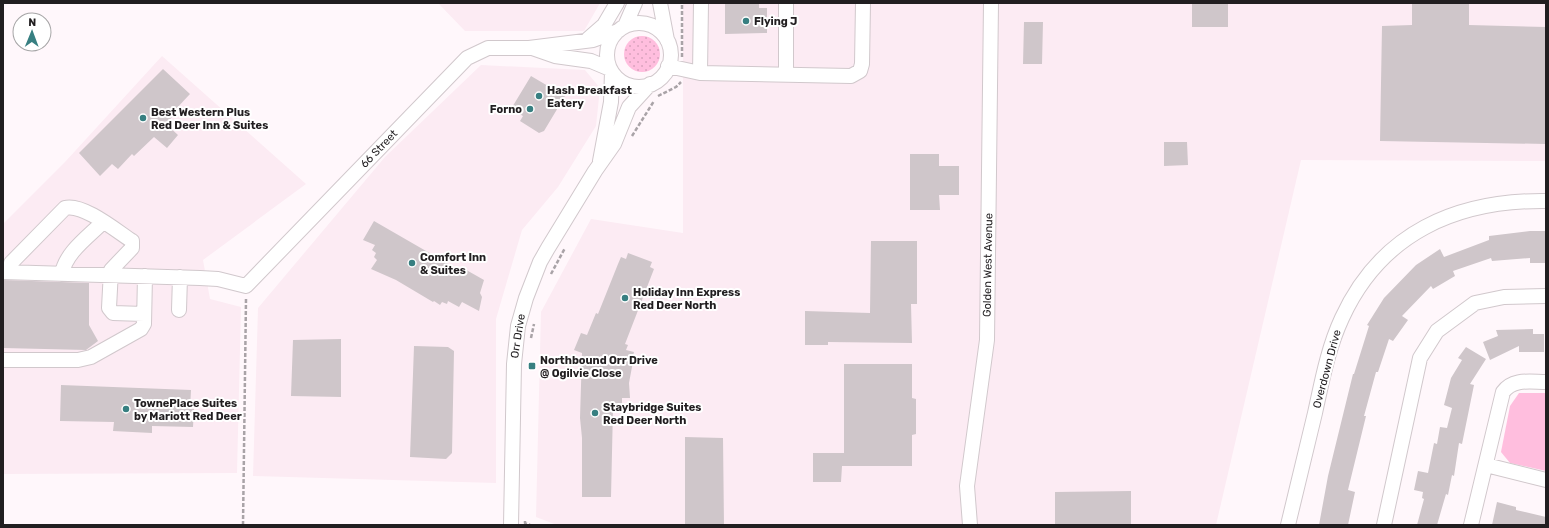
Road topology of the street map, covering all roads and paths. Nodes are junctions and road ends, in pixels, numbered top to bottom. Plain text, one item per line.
1 (617, 3) edge
2 (635, 3) edge
3 (660, 3) edge
4 (682, 3) edge
5 (701, 3) edge
6 (786, 3) edge
7 (863, 3) edge
8 (991, 3) edge
9 (621, 28) junction
10 (667, 40) junction
11 (586, 41) junction
12 (682, 41) dead end
13 (529, 48) junction
14 (668, 66) junction
15 (611, 71) junction
16 (700, 73) junction
17 (786, 74) junction
18 (681, 83) dead end
19 (650, 84) junction
20 (632, 137) dead end
21 (599, 166) junction
22 (1546, 201) edge
23 (103, 222) junction
24 (567, 245) dead end
25 (6, 272) edge
26 (62, 274) junction
27 (110, 275) junction
28 (145, 276) junction
29 (180, 277) junction
30 (548, 279) dead end
31 (246, 286) junction
32 (1546, 296) edge
33 (180, 310) dead end
34 (144, 314) junction
35 (534, 321) dead end
36 (531, 341) dead end
37 (3, 360) edge
38 (1546, 382) edge
39 (1486, 465) junction
40 (1546, 480) edge
41 (525, 516) dead end
42 (243, 525) edge
43 (511, 525) edge
44 (530, 525) edge
45 (970, 525) edge
46 (1288, 525) edge
47 (1384, 525) edge
48 (1471, 525) edge

1 - 11 street
2 - 9 street
3 - 10 street
4 - 12 path
5 - 16 street
6 - 17 street
7 - 17 street
8 - 45 street, Golden West Avenue
9 - 10 street
9 - 11 street, 66 Street
9 - 15 street
10 - 14 street
11 - 13 street, 66 Street
13 - 15 street, 66 Street
13 - 31 street, 66 Street
14 - 16 street
14 - 19 street
15 - 19 street
15 - 21 street, Orr Drive
16 - 17 street
18 - 20 path
19 - 21 street, Orr Drive
21 - 43 street, Orr Drive
22 - 46 street, Overdown Drive
23 - 25 street
23 - 26 street
23 - 27 street
24 - 30 path
25 - 26 street
26 - 27 street
27 - 28 street
27 - 34 street
28 - 29 street
28 - 34 street
29 - 31 street
29 - 33 street
31 - 42 path
32 - 47 street
34 - 37 street
35 - 36 path
38 - 39 street
39 - 40 street
39 - 48 street
41 - 44 path

